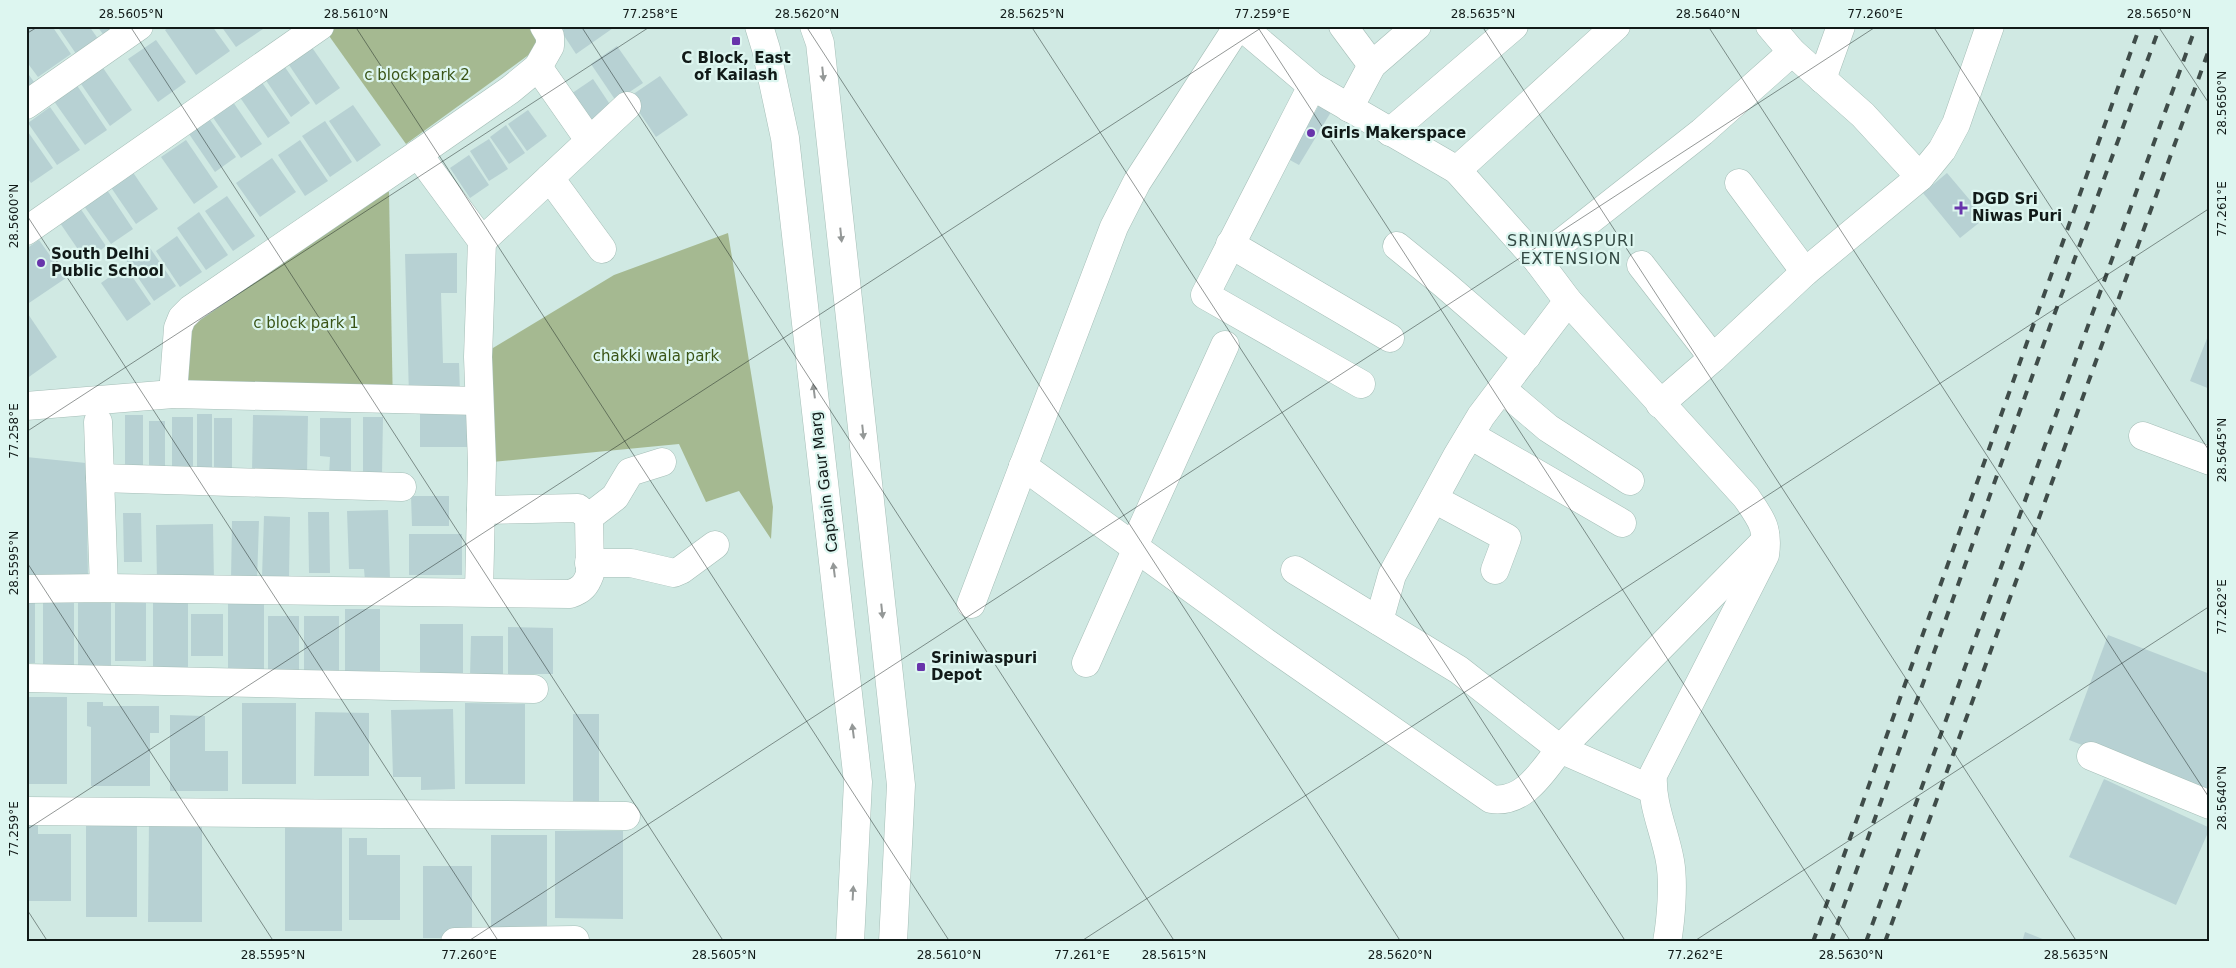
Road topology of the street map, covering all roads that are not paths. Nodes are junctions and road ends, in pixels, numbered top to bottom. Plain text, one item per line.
1 (139, 26) edge
2 (320, 26) edge
3 (544, 26) edge
4 (759, 26) edge
5 (814, 26) edge
6 (1240, 26) edge
7 (1343, 26) edge
8 (1417, 26) edge
9 (1514, 26) edge
10 (1616, 26) edge
11 (1770, 26) edge
12 (1841, 26) edge
13 (1990, 26) edge
14 (1792, 52) junction
15 (1372, 65) junction
16 (538, 67) junction
17 (1822, 79) junction
18 (1312, 86) junction
19 (26, 105) edge
20 (627, 106) dead end
21 (1349, 108) junction
22 (1390, 132) junction
23 (589, 140) junction
24 (418, 154) junction
25 (1457, 170) junction
26 (1920, 177) junction
27 (550, 178) junction
28 (1739, 183) dead end
29 (26, 231) edge
30 (482, 241) junction
31 (1230, 244) junction
32 (1397, 246) dead end
33 (602, 249) dead end
34 (1538, 261) junction
35 (1641, 265) dead end
36 (1805, 272) junction
37 (1568, 301) junction
38 (1390, 338) dead end
39 (1225, 344) dead end
40 (1527, 356) junction
41 (1713, 358) junction
42 (1361, 384) dead end
43 (1502, 389) junction
44 (173, 394) junction
45 (479, 401) junction
46 (1660, 404) junction
47 (26, 406) edge
48 (98, 422) dead end
49 (1470, 435) junction
50 (2143, 436) dead end
51 (2210, 461) edge
52 (662, 462) dead end
53 (1023, 466) junction
54 (100, 478) junction
55 (1630, 481) dead end
56 (402, 487) dead end
57 (1434, 499) junction
58 (481, 510) junction
59 (589, 517) junction
60 (1622, 523) dead end
61 (1768, 538) junction
62 (715, 545) dead end
63 (1136, 547) junction
64 (589, 563) junction
65 (1295, 570) dead end
66 (1495, 570) dead end
67 (104, 588) junction
68 (26, 590) edge
69 (479, 592) junction
70 (971, 604) dead end
71 (1379, 621) junction
72 (1086, 663) dead end
73 (26, 678) edge
74 (534, 689) dead end
75 (1560, 749) junction
76 (2091, 756) dead end
77 (1651, 789) junction
78 (2210, 805) edge
79 (26, 811) edge
80 (626, 816) dead end
81 (849, 939) edge
82 (575, 940) dead end
83 (455, 942) edge
84 (893, 942) edge
85 (1667, 942) edge

1 - 19 street
2 - 29 street
3 - 16 street
81 -> 4 street, Captain Gaur Marg
5 -> 84 street
6 - 18 street
6 - 53 street
7 - 15 street
8 - 15 street
9 - 22 street
10 - 25 street
11 - 14 street
12 - 17 street
13 - 26 street
14 - 17 street
14 - 34 street
15 - 21 street
16 - 23 street
16 - 24 street
17 - 26 street
18 - 21 street
18 - 31 street
20 - 23 street
21 - 22 street
22 - 25 street
23 - 27 street
24 - 30 street
24 - 44 street
25 - 34 street
26 - 36 street
27 - 30 street
27 - 33 street
28 - 36 street
30 - 45 street
31 - 38 street
31 - 42 street
32 - 40 street
34 - 37 street
35 - 41 street
36 - 41 street
37 - 40 street
37 - 46 street
39 - 63 street
40 - 43 street
41 - 46 street
43 - 49 street
43 - 55 street
44 - 45 street
44 - 47 street
45 - 58 street
46 - 61 street
48 - 54 street
49 - 57 street
49 - 60 street
50 - 51 street
52 - 59 street
53 - 63 street
53 - 70 street
54 - 56 street
54 - 67 street
57 - 66 street
57 - 71 street
58 - 59 street
58 - 69 street
59 - 64 street
61 - 75 street
61 - 77 street
62 - 64 street
63 - 72 street
63 - 75 street
64 - 69 street
65 - 71 street
67 - 68 street
67 - 69 street
71 - 75 street
73 - 74 street
75 - 77 street
76 - 78 street
77 - 85 street
79 - 80 street
82 - 83 street

